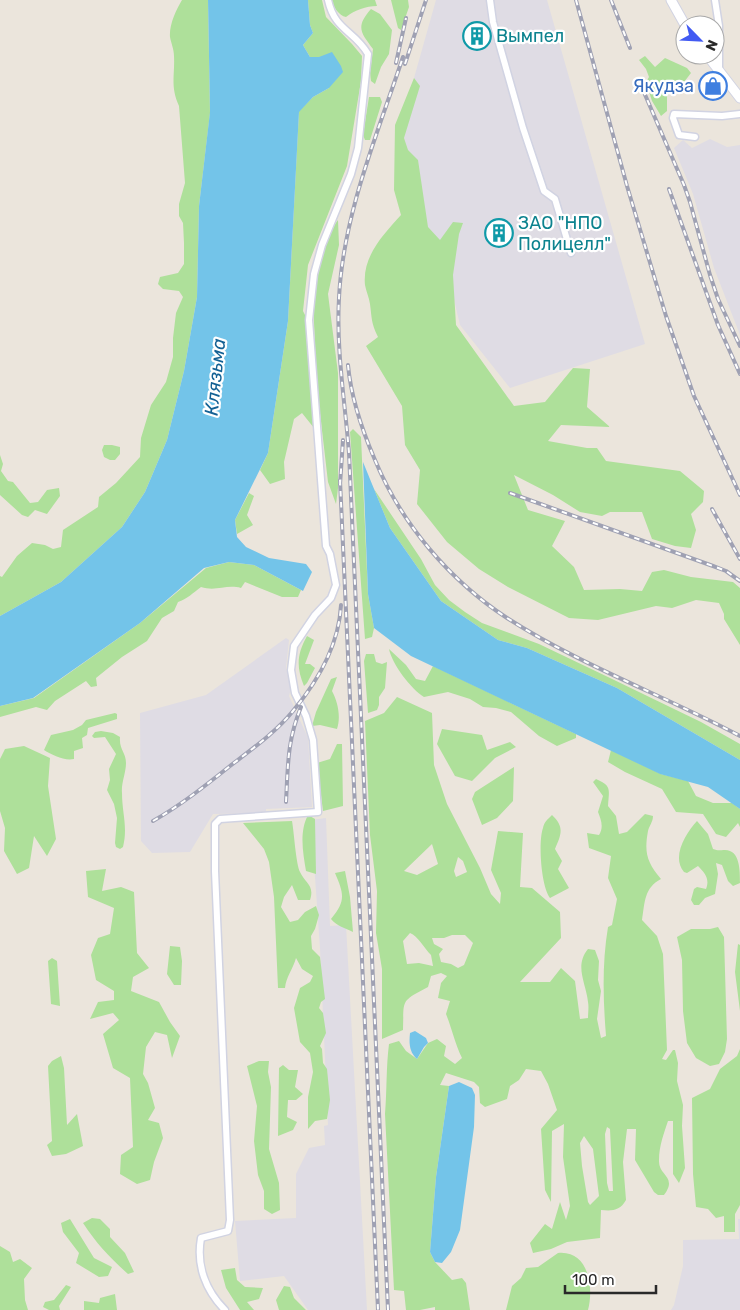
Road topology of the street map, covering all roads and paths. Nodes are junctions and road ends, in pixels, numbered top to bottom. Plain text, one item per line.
1 (328, 0) edge
2 (490, 0) edge
3 (671, 0) edge
4 (715, 0) edge
5 (679, 15) edge
6 (715, 65) edge
7 (719, 70) junction
8 (740, 98) edge
9 (740, 114) edge
10 (695, 138) dead end
11 (571, 253) dead end
12 (226, 1310) edge

1 - 12 street
2 - 11 street
3 - 5 main road
4 - 7 street
6 - 7 main road
7 - 8 main road
9 - 10 street

